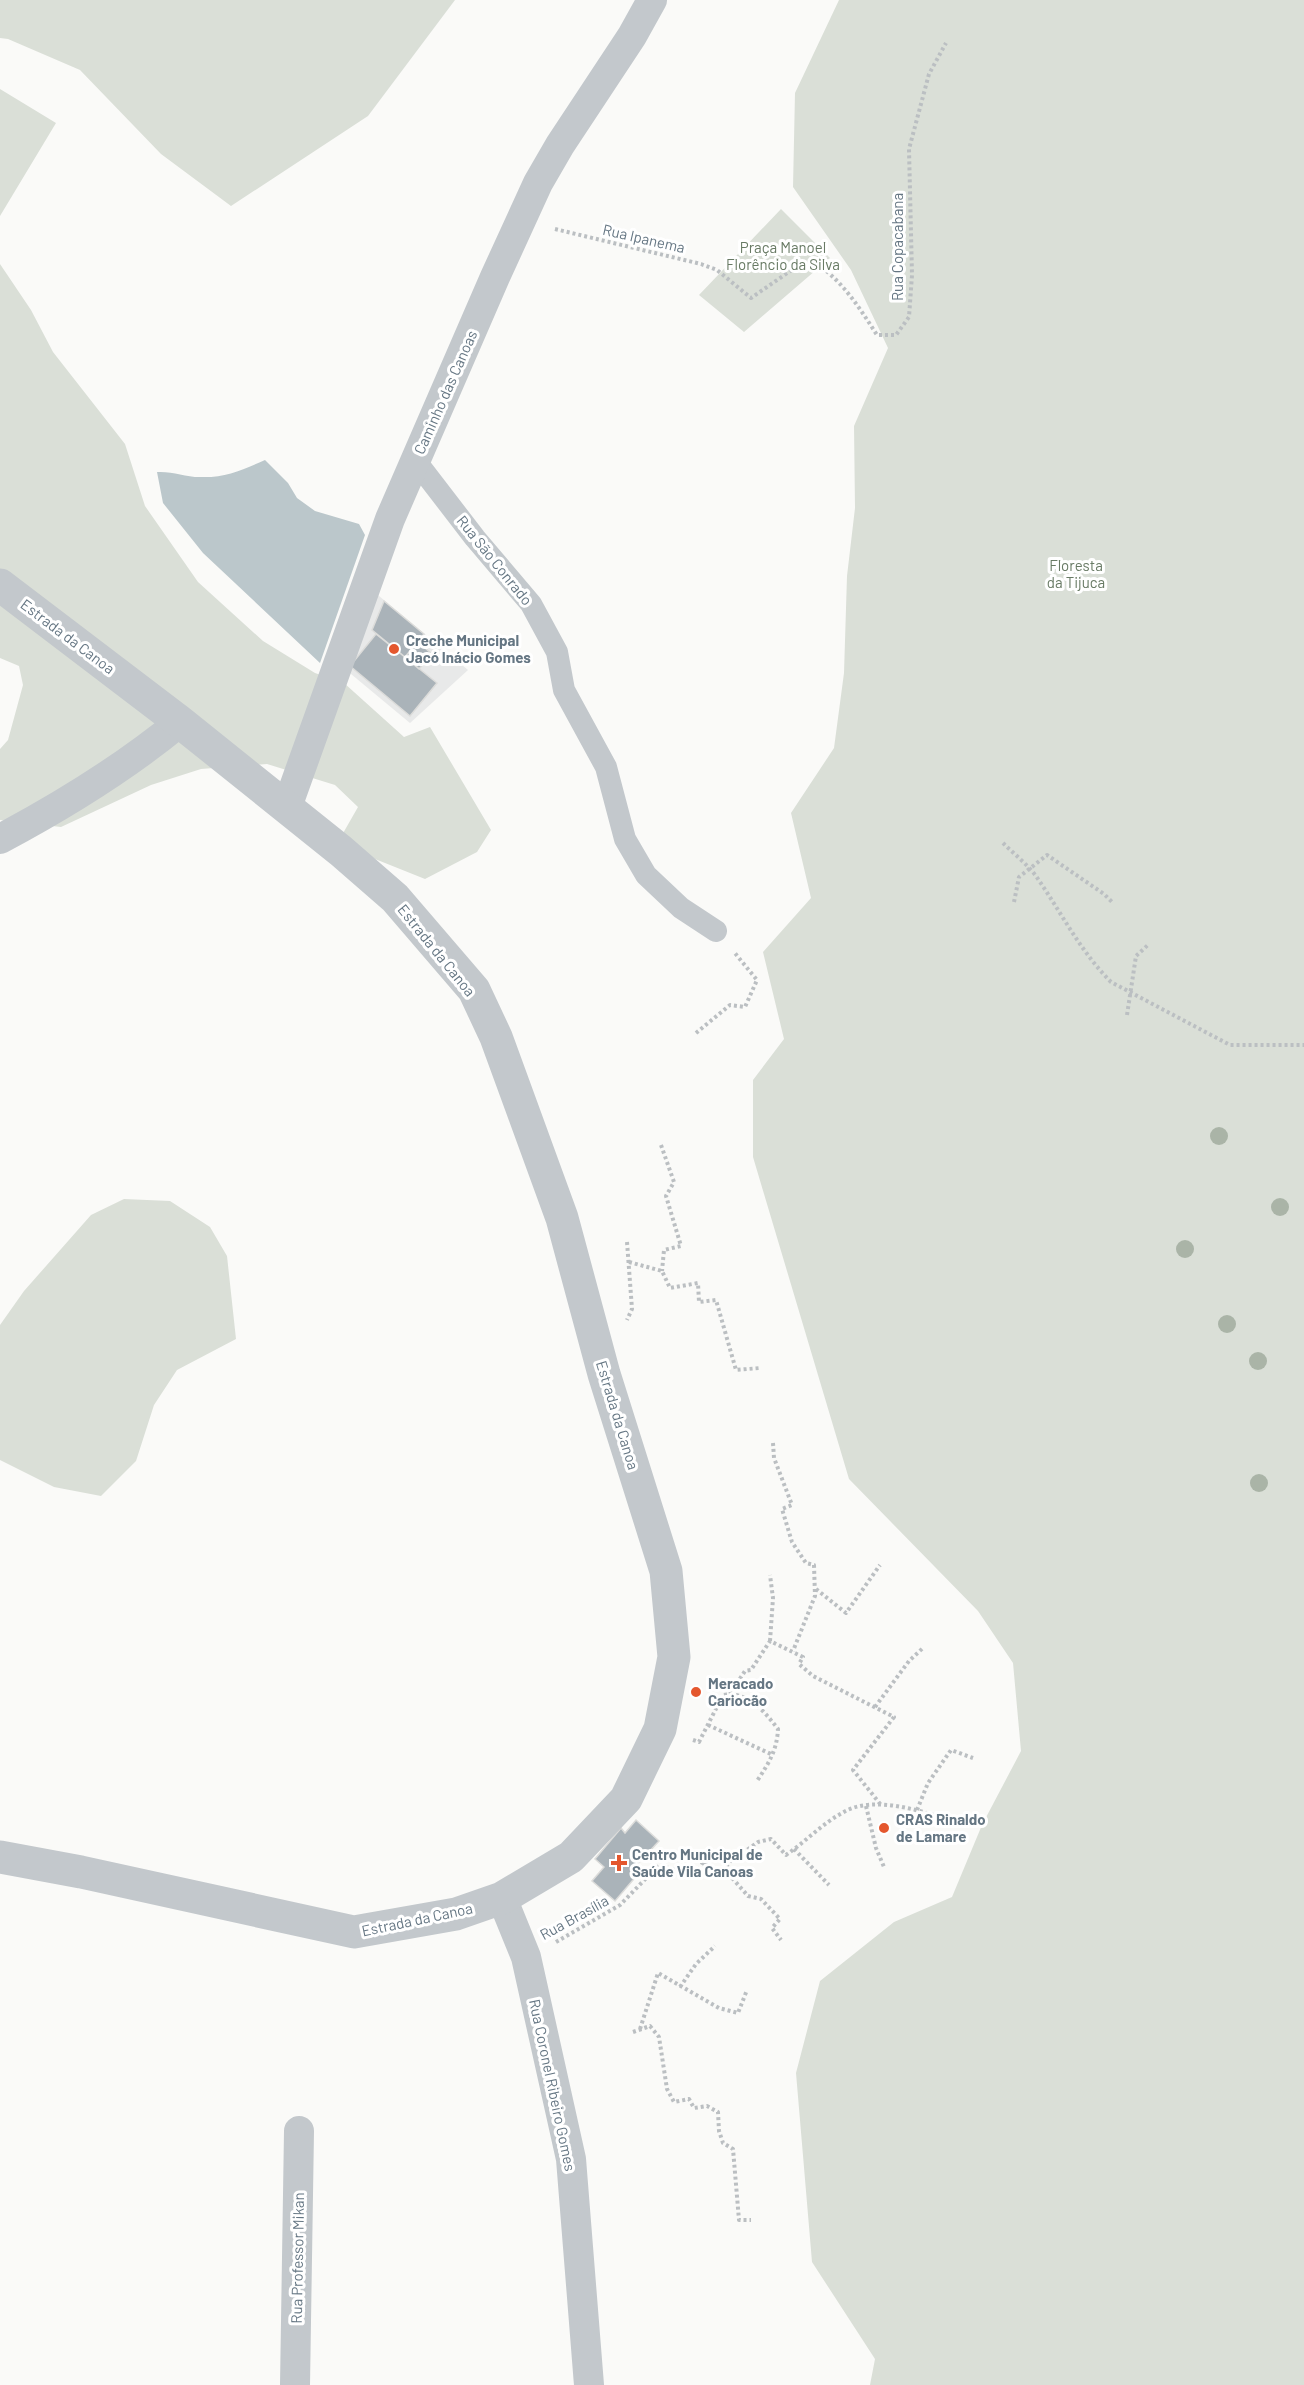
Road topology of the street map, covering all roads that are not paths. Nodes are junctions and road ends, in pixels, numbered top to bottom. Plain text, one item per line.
1 (652, 0) edge
2 (416, 460) junction
3 (0, 585) edge
4 (180, 722) junction
5 (287, 807) junction
6 (0, 838) edge
7 (716, 931) road end
8 (0, 1857) edge
9 (502, 1898) junction
10 (299, 2131) dead end
11 (295, 2385) edge
12 (589, 2385) edge

1 - 2 street, Caminho das Canoas
2 - 5 street, Caminho das Canoas
2 - 7 street, Rua São Conrado
3 - 4 street, Estrada da Canoa
4 - 5 street, Estrada da Canoa
4 - 6 street
5 - 9 street, Estrada da Canoa
8 - 9 street, Estrada da Canoa
9 - 12 street, Rua Coronel Ribeiro Gomes
10 - 11 street, Rua Professor Mikan

